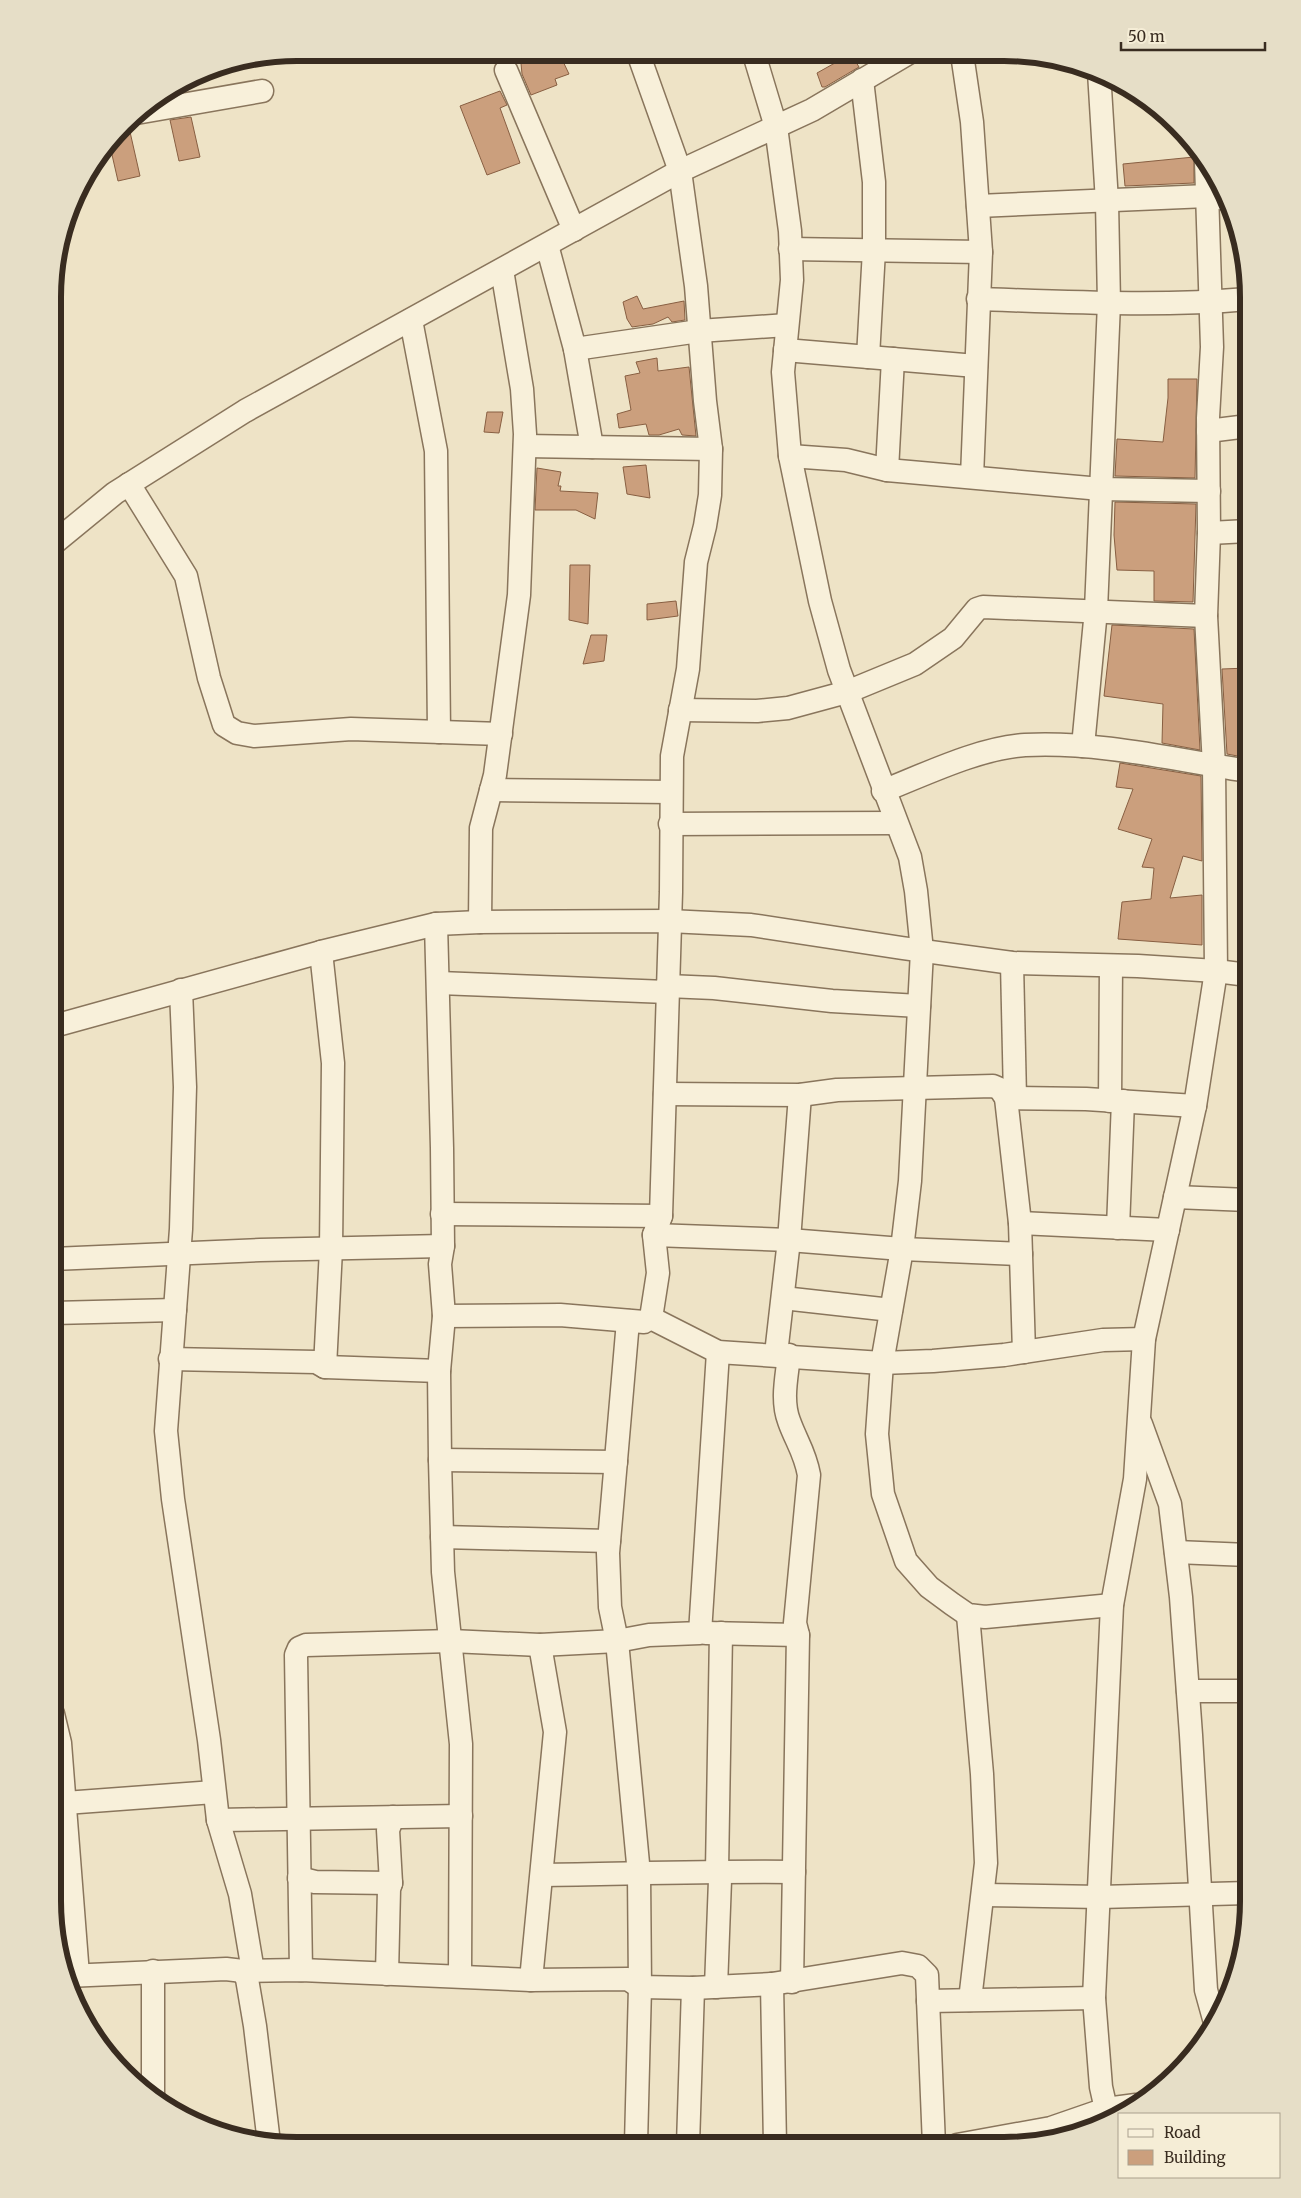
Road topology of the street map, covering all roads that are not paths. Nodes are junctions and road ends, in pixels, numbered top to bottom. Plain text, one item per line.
1 (641, 61) edge
2 (756, 61) edge
3 (890, 61) edge
4 (963, 61) edge
5 (872, 68) edge
6 (506, 70) dead end
7 (1100, 82) edge
8 (262, 91) dead end
9 (154, 109) edge
10 (776, 127) junction
11 (680, 171) junction
12 (1217, 197) edge
13 (1107, 202) junction
14 (978, 206) junction
15 (574, 230) junction
16 (547, 245) junction
17 (790, 249) junction
18 (874, 250) junction
19 (980, 252) junction
20 (502, 270) junction
21 (978, 299) junction
22 (1240, 300) edge
23 (1211, 302) junction
24 (1109, 303) junction
25 (411, 320) junction
26 (787, 325) junction
27 (699, 331) junction
28 (575, 349) junction
29 (785, 350) junction
30 (868, 357) junction
31 (893, 359) junction
32 (976, 366) junction
33 (1240, 427) edge
34 (1208, 431) junction
35 (525, 446) junction
36 (592, 448) junction
37 (711, 449) junction
38 (790, 456) junction
39 (887, 470) junction
40 (972, 477) junction
41 (129, 484) junction
42 (1101, 489) junction
43 (1209, 491) junction
44 (1240, 531) edge
45 (1209, 533) junction
46 (61, 538) edge
47 (1096, 610) junction
48 (1206, 616) junction
49 (847, 692) junction
50 (680, 710) junction
51 (439, 732) junction
52 (501, 734) junction
53 (1083, 746) junction
54 (1214, 766) junction
55 (1240, 770) edge
56 (491, 790) junction
57 (883, 791) junction
58 (671, 792) junction
59 (896, 823) junction
60 (670, 824) junction
61 (669, 921) junction
62 (480, 922) junction
63 (436, 924) junction
64 (922, 951) junction
65 (321, 952) junction
66 (1012, 963) junction
67 (1111, 966) junction
68 (1216, 971) junction
69 (1240, 974) edge
70 (439, 984) junction
71 (667, 989) junction
72 (181, 990) junction
73 (919, 1006) junction
74 (61, 1024) edge
75 (914, 1088) junction
76 (665, 1094) junction
77 (800, 1095) junction
78 (1010, 1098) junction
79 (1117, 1101) junction
80 (1195, 1106) junction
81 (1175, 1197) junction
82 (1240, 1200) edge
83 (442, 1214) junction
84 (1020, 1223) junction
85 (657, 1226) junction
86 (1118, 1228) junction
87 (1168, 1230) junction
88 (789, 1240) junction
89 (443, 1246) junction
90 (331, 1248) junction
91 (902, 1249) junction
92 (179, 1253) junction
93 (1021, 1254) junction
94 (61, 1259) edge
95 (783, 1298) junction
96 (175, 1310) junction
97 (891, 1310) junction
98 (61, 1313) edge
99 (444, 1316) junction
100 (651, 1318) junction
101 (628, 1321) junction
102 (1144, 1338) junction
103 (718, 1352) junction
104 (1024, 1352) junction
105 (783, 1355) junction
106 (170, 1359) junction
107 (882, 1363) junction
108 (325, 1367) junction
109 (438, 1371) junction
110 (1138, 1416) junction
111 (440, 1460) junction
112 (616, 1462) junction
113 (442, 1537) junction
114 (609, 1541) junction
115 (1176, 1552) junction
116 (1240, 1555) edge
117 (1112, 1605) junction
118 (968, 1615) junction
119 (711, 1633) junction
120 (798, 1635) junction
121 (451, 1640) junction
122 (617, 1641) junction
123 (540, 1645) junction
124 (1188, 1691) junction
125 (1240, 1691) edge
126 (61, 1755) edge
127 (214, 1792) junction
128 (65, 1802) junction
129 (461, 1816) junction
130 (393, 1817) junction
131 (298, 1819) junction
132 (218, 1820) junction
133 (717, 1871) junction
134 (794, 1872) junction
135 (639, 1874) junction
136 (542, 1875) junction
137 (299, 1878) junction
138 (391, 1883) junction
139 (1201, 1893) junction
140 (1240, 1893) edge
141 (983, 1895) junction
142 (1100, 1897) junction
143 (301, 1970) junction
144 (153, 1971) junction
145 (248, 1971) junction
146 (73, 1974) edge
147 (388, 1974) junction
148 (73, 1976) edge
149 (460, 1976) junction
150 (531, 1980) junction
151 (782, 1983) junction
152 (640, 1987) junction
153 (716, 1987) junction
154 (693, 1988) junction
155 (1094, 1998) junction
156 (970, 2000) junction
157 (928, 2001) junction
158 (1212, 2011) edge
159 (153, 2088) edge
160 (1117, 2108) edge
161 (1106, 2109) junction
162 (268, 2135) edge
163 (636, 2137) edge
164 (688, 2137) edge
165 (775, 2137) edge
166 (934, 2137) edge
167 (1001, 2137) edge

1 - 11 street
2 - 10 street
3 - 5 street
4 - 14 street
5 - 10 street
5 - 18 street
6 - 15 street
7 - 13 street
8 - 9 street
10 - 11 street
10 - 17 street
11 - 15 street
11 - 27 street
12 - 13 street
12 - 23 street
13 - 14 street
13 - 24 street
14 - 19 street
15 - 16 street
16 - 20 street
16 - 28 street
17 - 18 street
17 - 26 street
18 - 19 street
18 - 30 street
19 - 21 street
20 - 25 street
20 - 35 street
21 - 24 street
21 - 32 street
22 - 23 street
23 - 24 street
23 - 34 street
24 - 42 street
25 - 41 street
25 - 51 street
26 - 27 street
26 - 29 street
27 - 28 street
27 - 37 street
28 - 36 street
29 - 30 street
29 - 38 street
30 - 31 street
31 - 32 street
31 - 39 street
32 - 40 street
33 - 34 street
34 - 43 street
35 - 36 street
35 - 52 street
36 - 37 street
37 - 50 street
38 - 39 street
38 - 49 street
39 - 40 street
40 - 42 street
41 - 46 street
41 - 51 street
42 - 43 street
42 - 47 street
43 - 45 street
44 - 45 street
45 - 48 street
47 - 48 street
47 - 49 street
47 - 53 street
48 - 54 street
49 - 50 street
49 - 57 street
50 - 58 street
51 - 52 street
52 - 56 street
53 - 54 street
53 - 57 street
54 - 55 street
54 - 68 street
56 - 58 street
56 - 62 street
57 - 59 street
58 - 60 street
59 - 60 street
59 - 64 street
60 - 61 street
61 - 62 street
61 - 64 street
61 - 71 street
62 - 63 street
63 - 65 street
63 - 70 street
64 - 66 street
64 - 73 street
65 - 72 street
65 - 90 street
66 - 67 street
66 - 78 street
67 - 68 street
67 - 79 street
68 - 69 street
68 - 80 street
70 - 71 street
70 - 83 street
71 - 73 street
71 - 76 street
72 - 74 street
72 - 92 street
73 - 75 street
75 - 77 street
75 - 78 street
75 - 91 street
76 - 77 street
76 - 85 street
77 - 88 street
78 - 79 street
78 - 84 street
79 - 80 street
79 - 86 street
80 - 81 street
81 - 82 street
81 - 87 street
83 - 85 street
83 - 89 street
84 - 86 street
84 - 93 street
85 - 88 street
85 - 100 street
86 - 87 street
87 - 102 street
88 - 91 street
88 - 95 street
89 - 90 street
89 - 99 street
90 - 92 street
90 - 108 street
91 - 93 street
91 - 97 street
92 - 94 street
92 - 96 street
93 - 104 street
95 - 97 street
95 - 105 street
96 - 98 street
96 - 106 street
97 - 107 street
99 - 101 street
99 - 109 street
100 - 101 street
100 - 103 street
101 - 112 street
102 - 104 street
102 - 110 street
103 - 105 street
103 - 119 street
104 - 107 street
105 - 107 street
105 - 120 street
106 - 108 street
106 - 127 street
107 - 118 street
108 - 109 street
109 - 111 street
110 - 115 street
110 - 117 street
111 - 112 street
111 - 113 street
112 - 114 street
113 - 114 street
113 - 121 street
114 - 122 street
115 - 116 street
115 - 124 street
117 - 118 street
117 - 142 street
118 - 141 street
119 - 120 street
119 - 122 street
119 - 133 street
120 - 134 street
121 - 123 street
121 - 129 street
121 - 131 street
122 - 123 street
122 - 135 street
123 - 136 street
124 - 125 street
124 - 139 street
126 - 128 street
127 - 128 street
127 - 132 street
128 - 146 street
129 - 130 street
129 - 149 street
130 - 131 street
130 - 138 street
131 - 132 street
131 - 137 street
132 - 145 street
133 - 134 street
133 - 135 street
133 - 153 street
134 - 151 street
135 - 136 street
135 - 152 street
136 - 150 street
137 - 138 street
137 - 143 street
138 - 147 street
139 - 140 street
139 - 142 street
139 - 158 street
141 - 142 street
141 - 156 street
142 - 155 street
143 - 145 street
143 - 147 street
144 - 145 street
144 - 148 street
144 - 159 street
145 - 162 street
147 - 149 street
149 - 150 street
150 - 152 street
151 - 153 street
151 - 157 street
151 - 165 street
152 - 154 street
152 - 163 street
153 - 154 street
154 - 164 street
155 - 156 street
155 - 161 street
156 - 157 street
157 - 166 street
160 - 161 street
161 - 167 street

